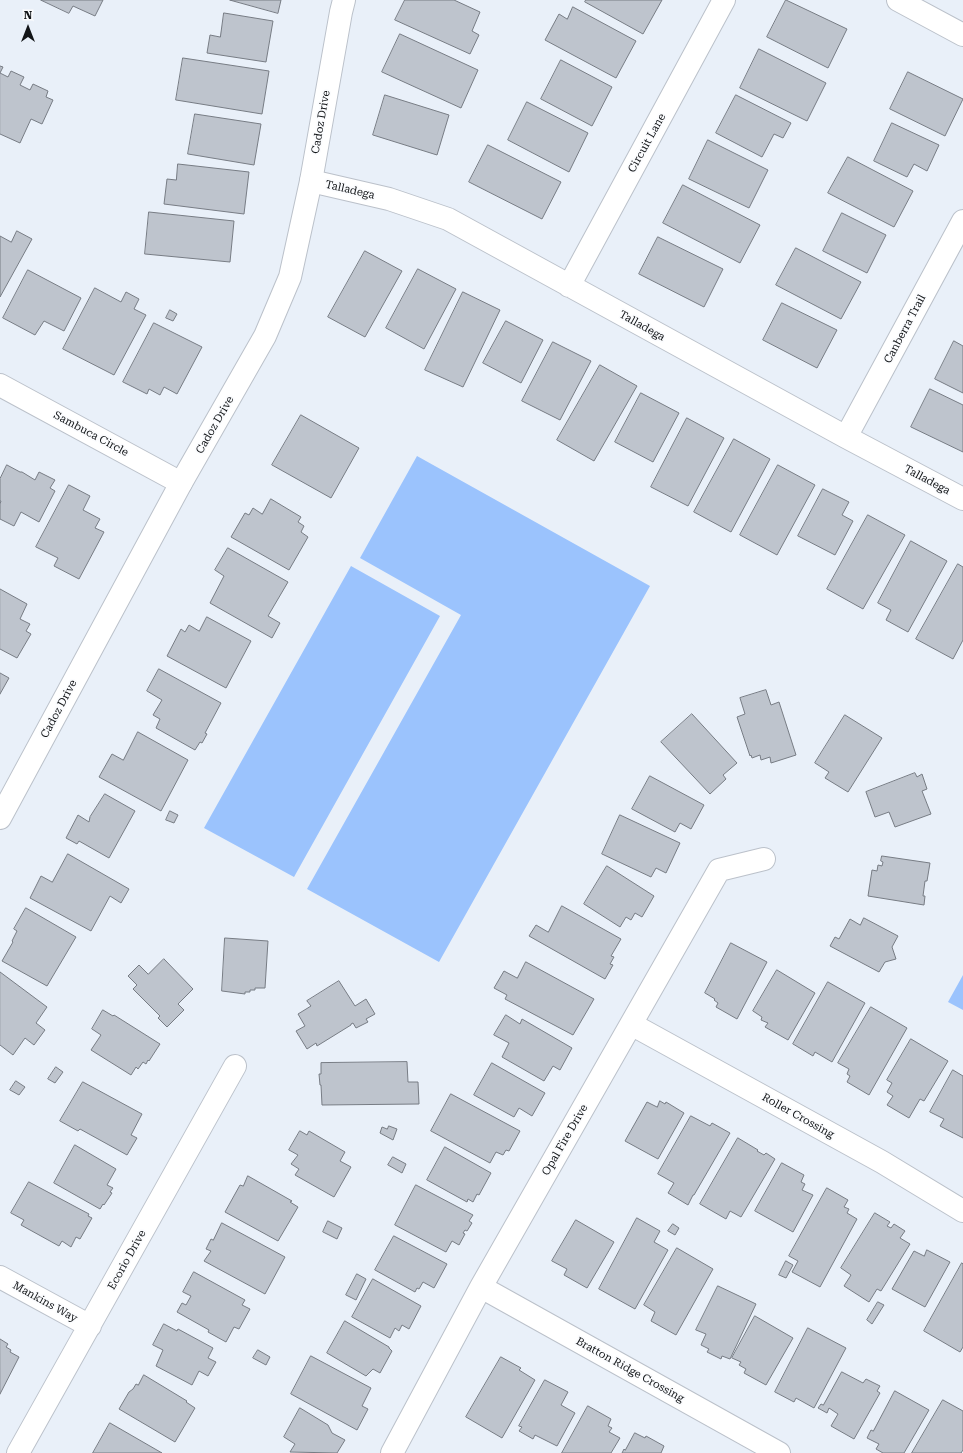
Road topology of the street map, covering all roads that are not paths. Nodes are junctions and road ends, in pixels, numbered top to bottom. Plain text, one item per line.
1 (344, 0) edge
2 (724, 0) edge
3 (898, 0) edge
4 (963, 35) edge
5 (311, 181) junction
6 (963, 220) edge
7 (568, 286) junction
8 (0, 385) edge
9 (846, 437) junction
10 (181, 483) junction
11 (963, 499) edge
12 (0, 818) edge
13 (764, 859) dead end
14 (631, 1024) junction
15 (235, 1066) dead end
16 (963, 1211) edge
17 (0, 1277) edge
18 (481, 1287) junction
19 (90, 1326) junction
20 (18, 1453) edge
21 (392, 1453) edge
22 (779, 1453) edge

1 - 5 street, Cadoz Drive
2 - 7 street, Circuit Lane
3 - 4 street
5 - 7 street, Talladega
5 - 10 street, Cadoz Drive
6 - 9 street, Canberra Trail
7 - 9 street, Talladega
8 - 10 street, Sambuca Circle
9 - 11 street, Talladega
10 - 12 street, Cadoz Drive
13 - 14 street, Opal Fire Drive
14 - 16 street, Roller Crossing
14 - 18 street, Opal Fire Drive
15 - 19 street, Ecorio Drive
17 - 19 street, Mankins Way
18 - 21 street, Opal Fire Drive
18 - 22 street, Bratton Ridge Crossing
19 - 20 street, Ecorio Drive

